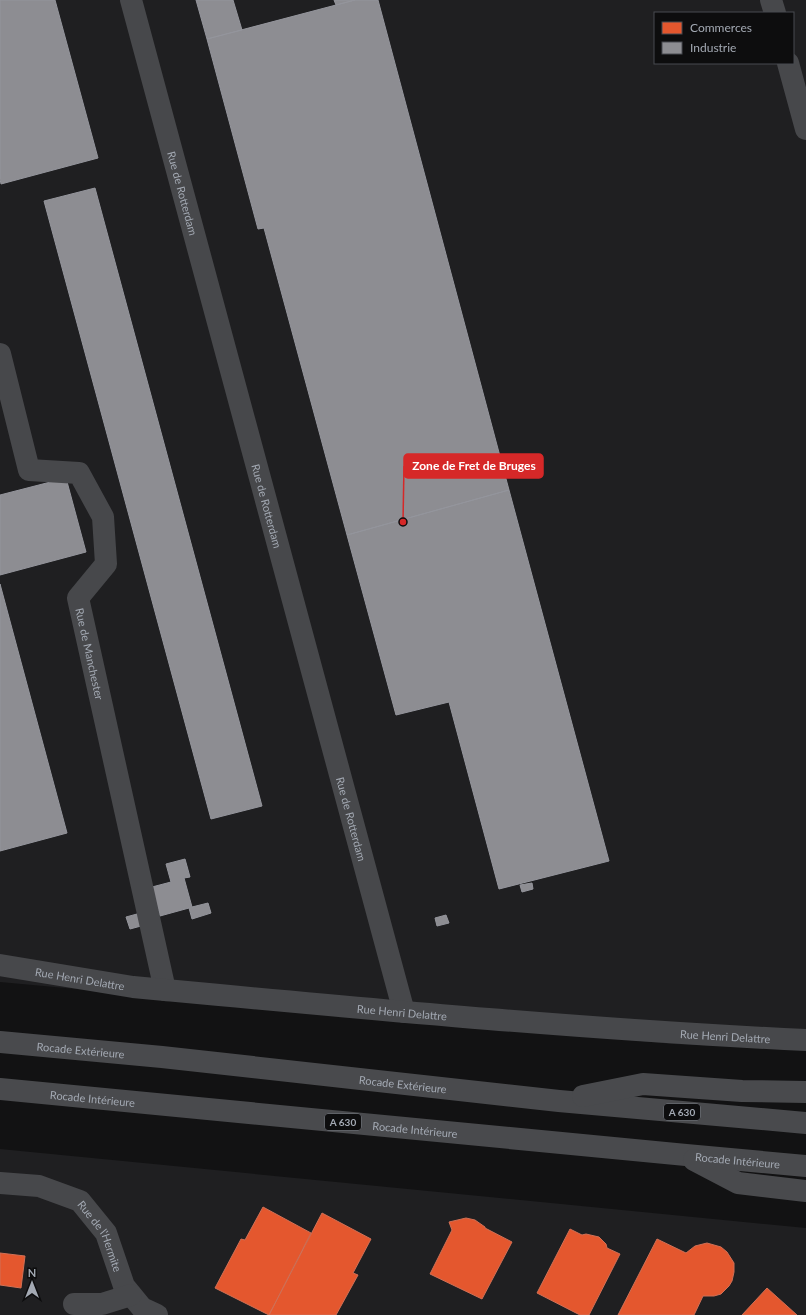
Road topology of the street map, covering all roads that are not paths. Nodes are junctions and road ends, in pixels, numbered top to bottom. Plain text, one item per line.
1 (131, 0) edge
2 (771, 0) edge
3 (775, 12) edge
4 (788, 64) edge
5 (806, 129) edge
6 (0, 354) edge
7 (0, 965) edge
8 (165, 990) junction
9 (404, 1012) junction
10 (806, 1040) edge
11 (0, 1042) edge
12 (0, 1089) edge
13 (806, 1092) edge
14 (559, 1101) junction
15 (806, 1124) edge
16 (686, 1155) junction
17 (806, 1166) edge
18 (0, 1183) edge
19 (806, 1191) edge
20 (131, 1295) junction
21 (74, 1304) dead end
22 (157, 1315) edge

1 - 9 street, Rue de Rotterdam
2 - 3 street
4 - 5 street
6 - 8 street, Rue de Manchester
7 - 8 street, Rue Henri Delattre
8 - 9 street, Rue Henri Delattre
9 - 10 street, Rue Henri Delattre
11 - 14 highway, Rocade Extérieure / A 630
12 - 16 highway, Rocade Intérieure / A 630
13 - 14 highway
14 - 15 highway, Rocade Extérieure / A 630
16 - 17 highway, Rocade Intérieure / A 630
16 - 19 highway
18 - 20 street, Rue de l'Hermite
20 - 21 street
20 - 22 street, Rue de l'Hermite

